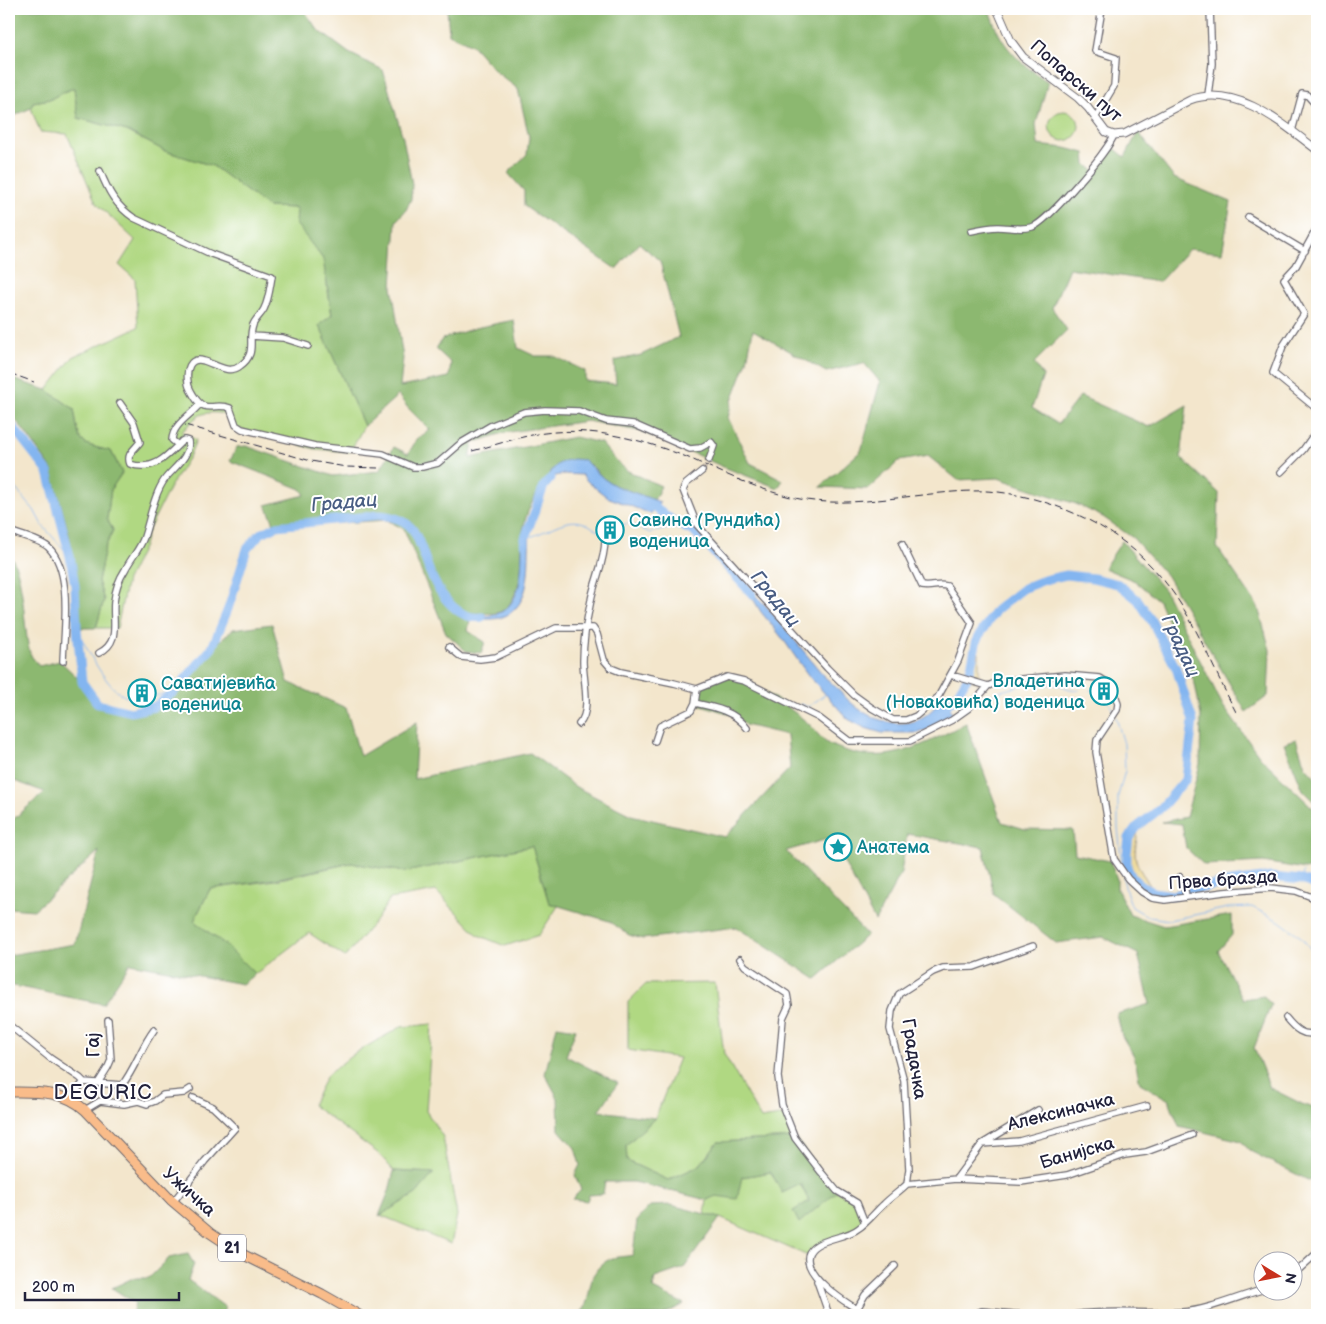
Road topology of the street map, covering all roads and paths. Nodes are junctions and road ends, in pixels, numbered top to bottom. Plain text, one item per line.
1 (997, 9) edge
2 (1102, 9) edge
3 (1210, 9) edge
4 (1208, 96) junction
5 (1317, 106) edge
6 (1095, 118) junction
7 (1292, 131) junction
8 (1114, 135) junction
9 (1317, 150) edge
10 (100, 171) dead end
11 (1248, 217) dead end
12 (1317, 228) edge
13 (971, 231) dead end
14 (1305, 251) junction
15 (252, 336) junction
16 (308, 346) dead end
17 (120, 402) dead end
18 (199, 405) junction
19 (1317, 408) edge
20 (1317, 430) edge
21 (178, 445) junction
22 (709, 460) tunnel mouth
23 (702, 471) tunnel mouth
24 (1281, 472) dead end
25 (9, 531) edge
26 (605, 540) dead end
27 (902, 544) dead end
28 (587, 627) junction
29 (449, 647) dead end
30 (99, 653) dead end
31 (63, 661) dead end
32 (953, 676) junction
33 (988, 686) junction
34 (697, 689) junction
35 (695, 703) junction
36 (579, 724) dead end
37 (747, 728) dead end
38 (655, 741) dead end
39 (1180, 877) dead end
40 (1186, 897) junction
41 (1317, 899) edge
42 (1033, 946) dead end
43 (740, 959) dead end
44 (1286, 1018) dead end
45 (108, 1020) dead end
46 (9, 1025) edge
47 (154, 1030) dead end
48 (1317, 1032) edge
49 (84, 1082) junction
50 (98, 1083) junction
51 (190, 1089) dead end
52 (9, 1092) edge
53 (193, 1098) dead end
54 (70, 1099) junction
55 (1147, 1106) dead end
56 (85, 1110) junction
57 (1038, 1110) dead end
58 (1192, 1135) dead end
59 (982, 1144) junction
60 (956, 1179) junction
61 (908, 1184) junction
62 (174, 1202) junction
63 (865, 1223) junction
64 (1317, 1253) edge
65 (1304, 1265) edge
66 (895, 1266) dead end
67 (816, 1279) junction
68 (1254, 1291) edge
69 (859, 1310) junction
70 (359, 1315) edge
71 (829, 1315) edge
72 (851, 1315) edge
73 (869, 1315) edge
74 (971, 1315) edge
75 (1025, 1315) edge
76 (1074, 1315) edge

1 - 6 street, Попарски пут
2 - 6 street
3 - 4 street
4 - 7 street, Попарски пут
4 - 8 street, Попарски пут
5 - 7 street
6 - 8 street, Попарски пут
7 - 9 street, Попарски пут
8 - 13 street
10 - 15 street
11 - 14 street
12 - 14 street
14 - 19 street
15 - 16 street
15 - 18 street
17 - 21 street
18 - 21 street
18 - 22 street
20 - 24 street
21 - 30 street
23 - 32 street
25 - 31 street
26 - 28 street
27 - 32 street
28 - 29 street
28 - 34 street
28 - 36 street
32 - 33 street
33 - 34 street
33 - 40 street, Прва бразда
34 - 35 street
35 - 37 street
35 - 38 street
39 - 40 street
40 - 41 street, Прва бразда
42 - 61 street, Градачка
43 - 63 street
44 - 48 street
45 - 50 street, Гај
46 - 49 street
47 - 50 street
49 - 50 street, Гај
49 - 54 street
51 - 56 street
52 - 54 main road, Ужичка / 21
53 - 62 street
54 - 56 main road, Ужичка / 21
55 - 59 street, Алексиначка
56 - 62 main road, Ужичка / 21
57 - 59 street
58 - 60 street, Банијска
59 - 60 street
60 - 61 street, Банијска
61 - 63 street
62 - 70 main road, Ужичка / 21
63 - 67 street
64 - 65 street
66 - 69 street
67 - 69 street
67 - 71 street
68 - 76 street
69 - 72 street
69 - 73 street
74 - 75 street

